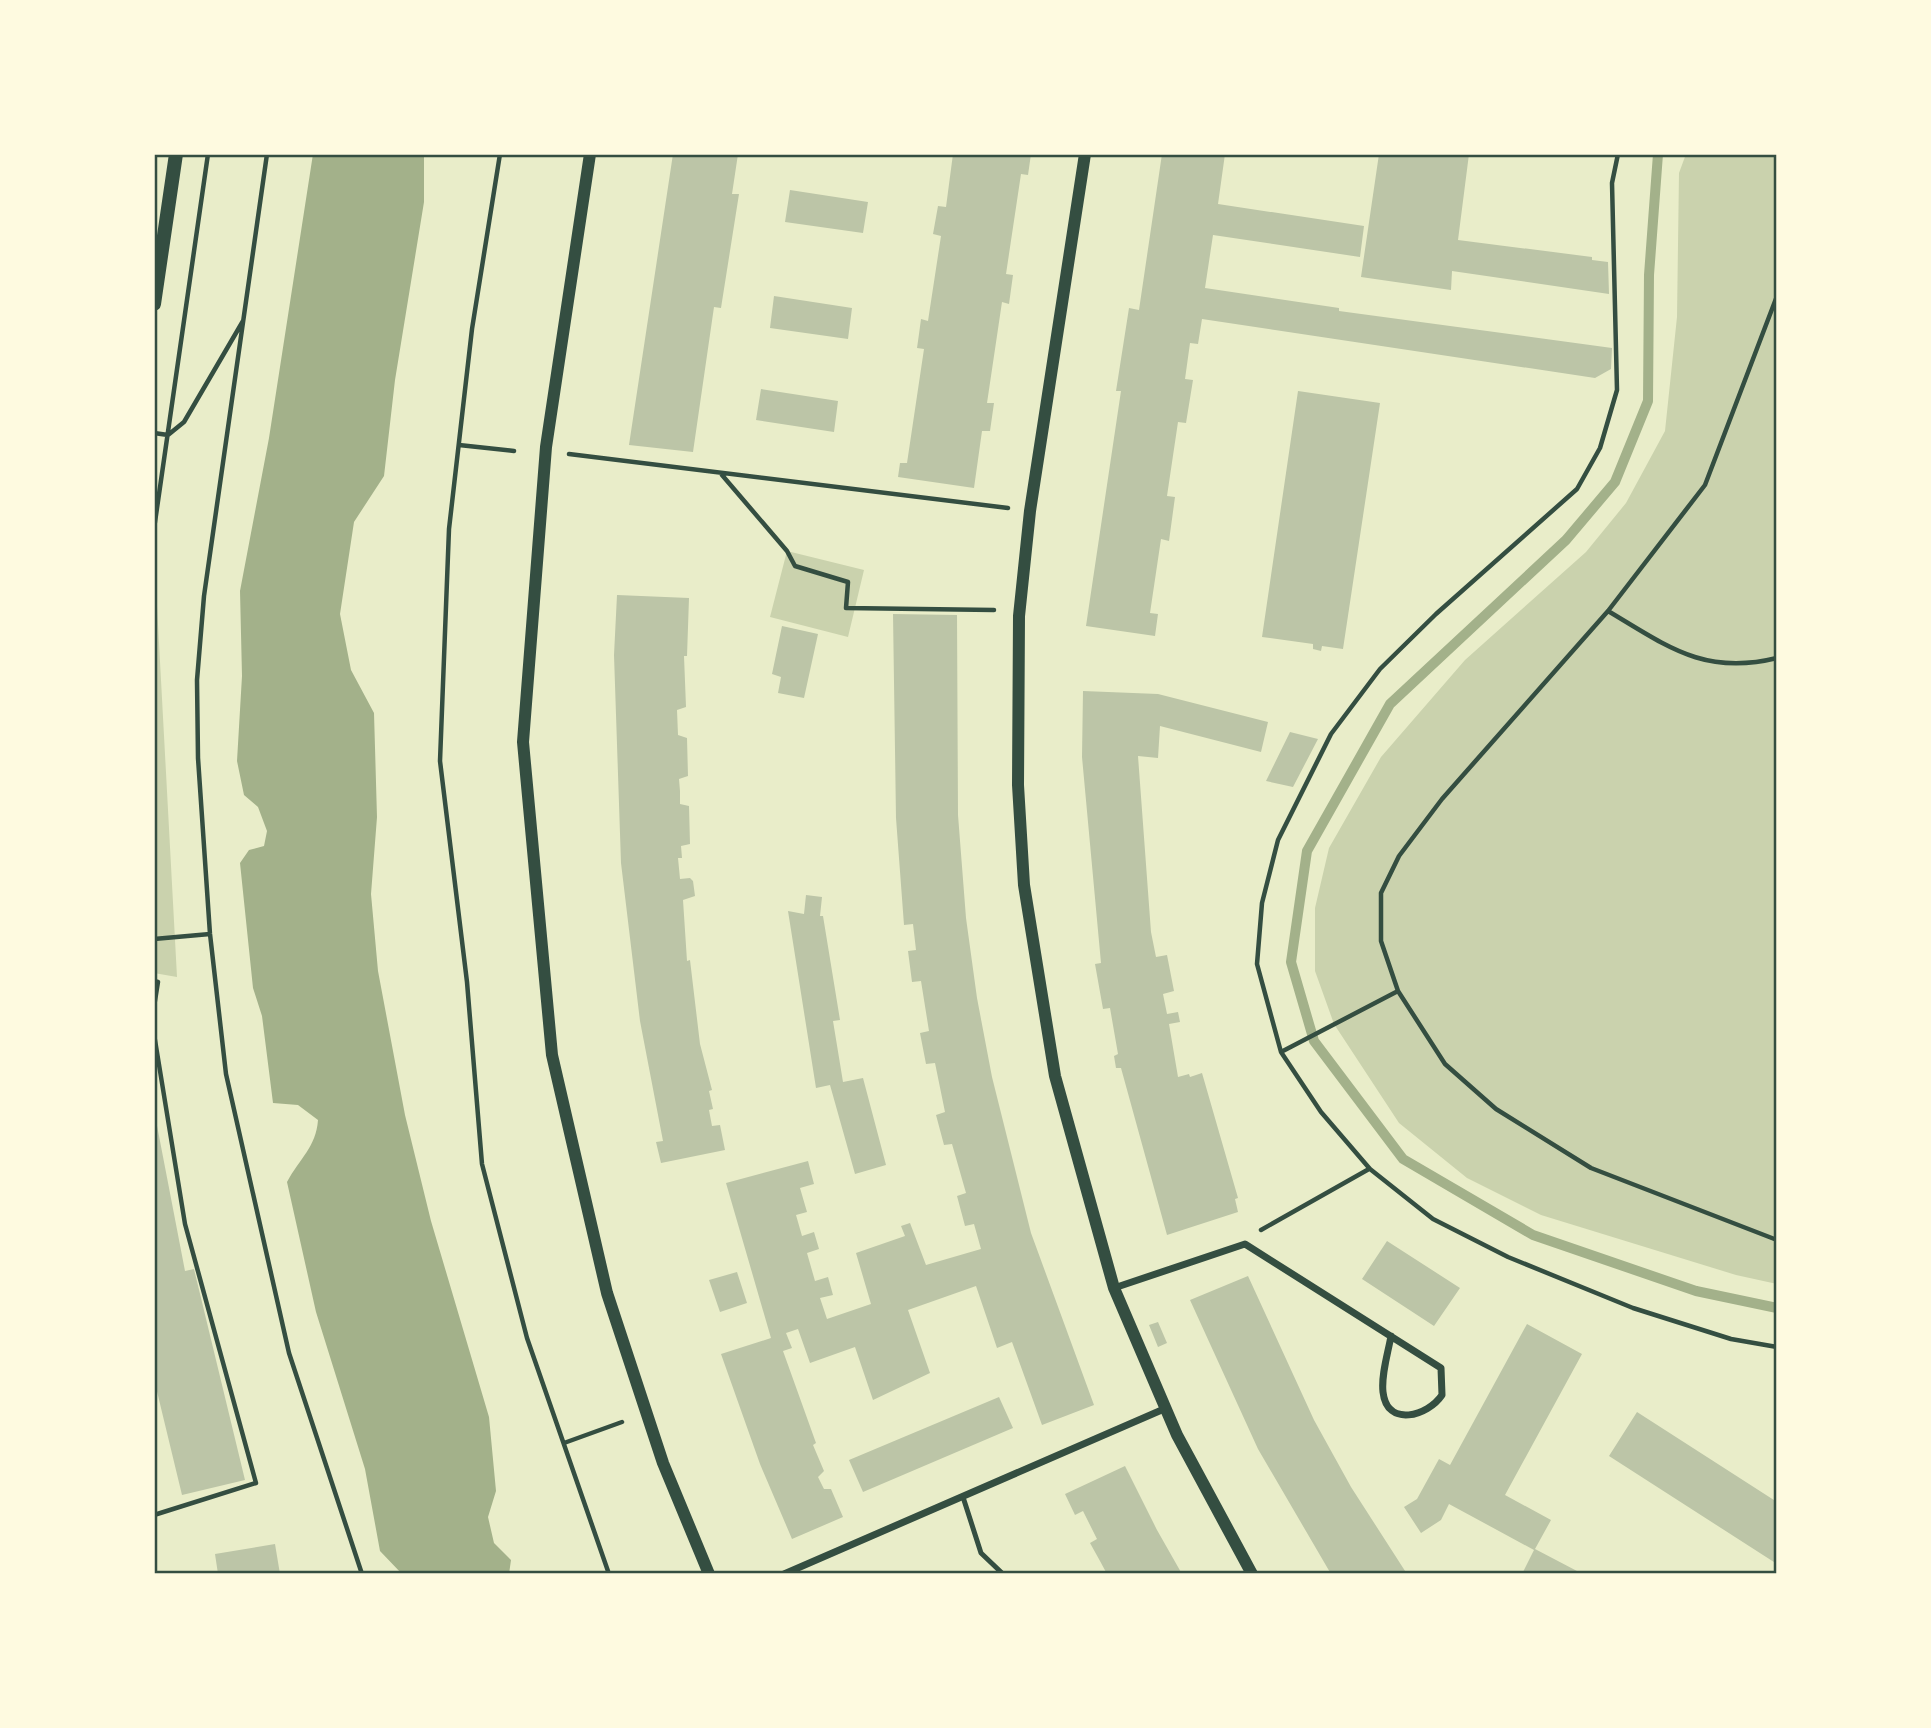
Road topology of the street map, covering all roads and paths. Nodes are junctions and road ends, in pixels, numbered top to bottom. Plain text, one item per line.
1 (176, 154) edge
2 (208, 154) edge
3 (267, 154) edge
4 (500, 154) edge
5 (590, 154) edge
6 (1085, 154) edge
7 (1618, 154) edge
8 (1777, 296) edge
9 (154, 304) edge
10 (245, 317) junction
11 (154, 433) edge
12 (168, 435) junction
13 (459, 445) junction
14 (562, 450) dead end
15 (514, 451) dead end
16 (722, 475) junction
17 (1030, 510) junction
18 (154, 529) edge
19 (994, 610) dead end
20 (1608, 611) junction
21 (1777, 658) edge
22 (209, 934) junction
23 (154, 939) edge
24 (154, 981) edge
25 (1398, 991) junction
26 (154, 1007) edge
27 (154, 1034) edge
28 (1281, 1052) junction
29 (1370, 1169) junction
30 (1777, 1240) edge
31 (1245, 1244) junction
32 (1114, 1288) junction
33 (1391, 1336) junction
34 (1777, 1347) edge
35 (1164, 1409) junction
36 (622, 1422) dead end
37 (564, 1443) junction
38 (963, 1497) junction
39 (154, 1515) edge
40 (362, 1574) edge
41 (609, 1574) edge
42 (709, 1574) edge
43 (784, 1574) edge
44 (1003, 1574) edge
45 (1252, 1574) edge

1 - 9 main road
2 - 12 path
3 - 10 path
4 - 13 path
5 - 42 street
6 - 17 street
7 - 28 path
8 - 20 path
10 - 12 path
10 - 22 path
11 - 12 path
12 - 18 path
13 - 15 path
13 - 37 path
14 - 16 path
16 - 17 path
16 - 19 path
17 - 32 street
20 - 21 path
20 - 25 path
22 - 23 path
22 - 40 path
24 - 26 path
25 - 28 path
25 - 30 path
27 - 39 path
28 - 29 path
29 - 31 path
29 - 34 path
31 - 32 street
31 - 33 street
32 - 35 street
33 - 33 street
35 - 38 street
35 - 45 street
36 - 37 path
37 - 41 path
38 - 43 street
38 - 44 lane

